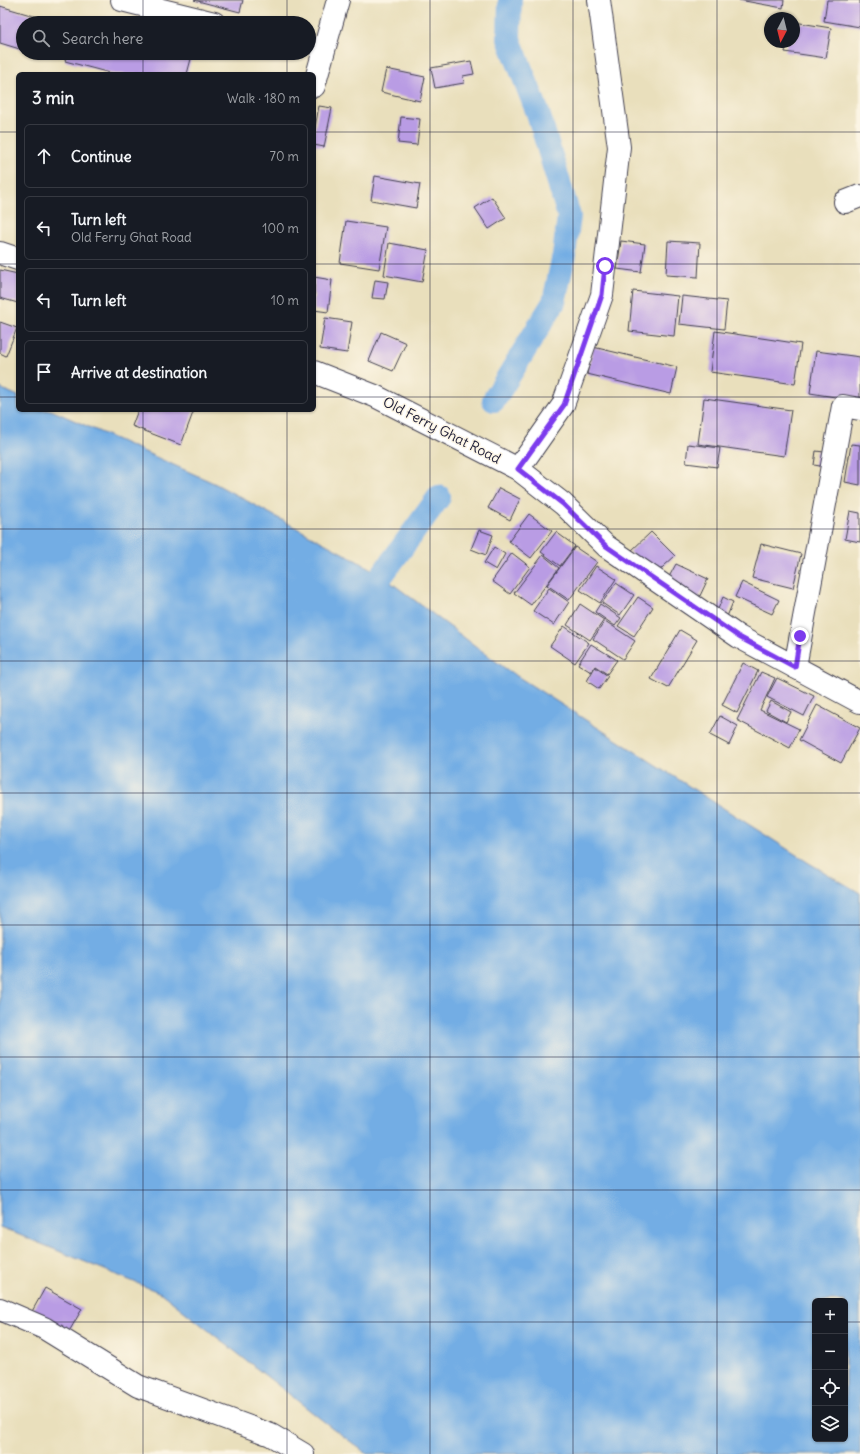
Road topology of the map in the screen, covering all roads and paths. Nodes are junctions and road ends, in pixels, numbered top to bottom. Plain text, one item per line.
1 (122, 0) edge
2 (338, 0) edge
3 (599, 0) edge
4 (186, 16) edge
5 (316, 79) edge
6 (0, 253) edge
7 (16, 258) edge
8 (316, 373) edge
9 (860, 409) edge
10 (518, 469) junction
11 (795, 667) junction
12 (860, 702) edge
13 (0, 1309) edge
14 (303, 1454) edge

1 - 4 street
2 - 5 street
3 - 10 street
6 - 7 street
8 - 10 street, Old Ferry Ghat Road
9 - 11 street
10 - 11 street, Old Ferry Ghat Road
11 - 12 street, Old Ferry Ghat Road
13 - 14 street

